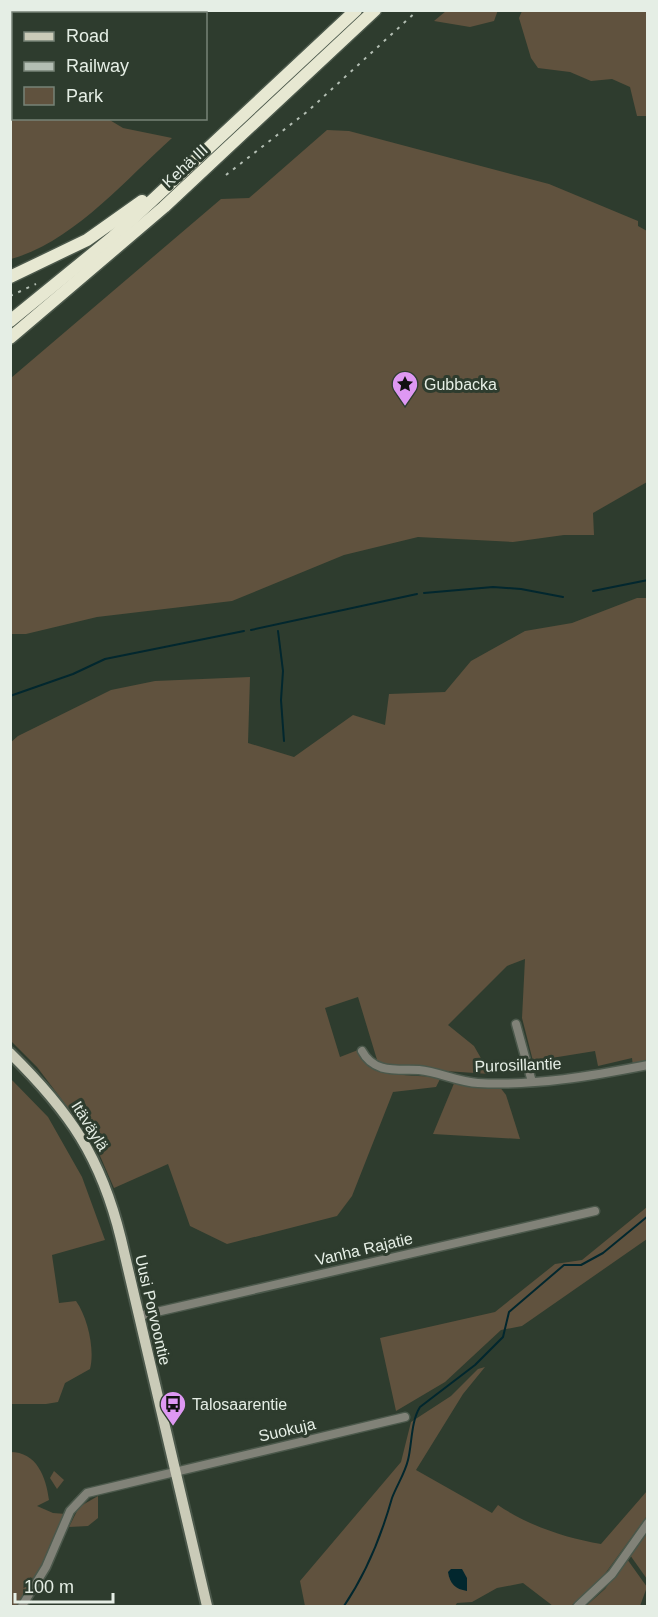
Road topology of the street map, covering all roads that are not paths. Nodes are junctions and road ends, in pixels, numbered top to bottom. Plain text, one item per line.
1 (356, 10) edge
2 (375, 10) edge
3 (202, 155) junction
4 (10, 277) edge
5 (10, 321) edge
6 (10, 338) edge
7 (516, 1024) dead end
8 (362, 1052) dead end
9 (10, 1053) edge
10 (648, 1065) edge
11 (532, 1082) junction
12 (595, 1210) dead end
13 (118, 1230) joint
14 (139, 1316) junction
15 (405, 1417) dead end
16 (176, 1472) junction
17 (648, 1523) edge
18 (22, 1606) edge
19 (207, 1606) edge
20 (578, 1606) edge

1 - 3 highway, Kehä III
2 - 6 highway, Kehä III
3 - 4 highway
3 - 5 highway
7 - 11 street
8 - 11 street, Purosillantie
9 - 13 main road, Itäväylä
10 - 11 street, Purosillantie
12 - 14 street, Vanha Rajatie
13 - 14 main road, Uusi Porvoontie
14 - 16 main road, Uusi Porvoontie
15 - 16 street, Suokuja
16 - 18 street
16 - 19 main road, Uusi Porvoontie
17 - 20 street

